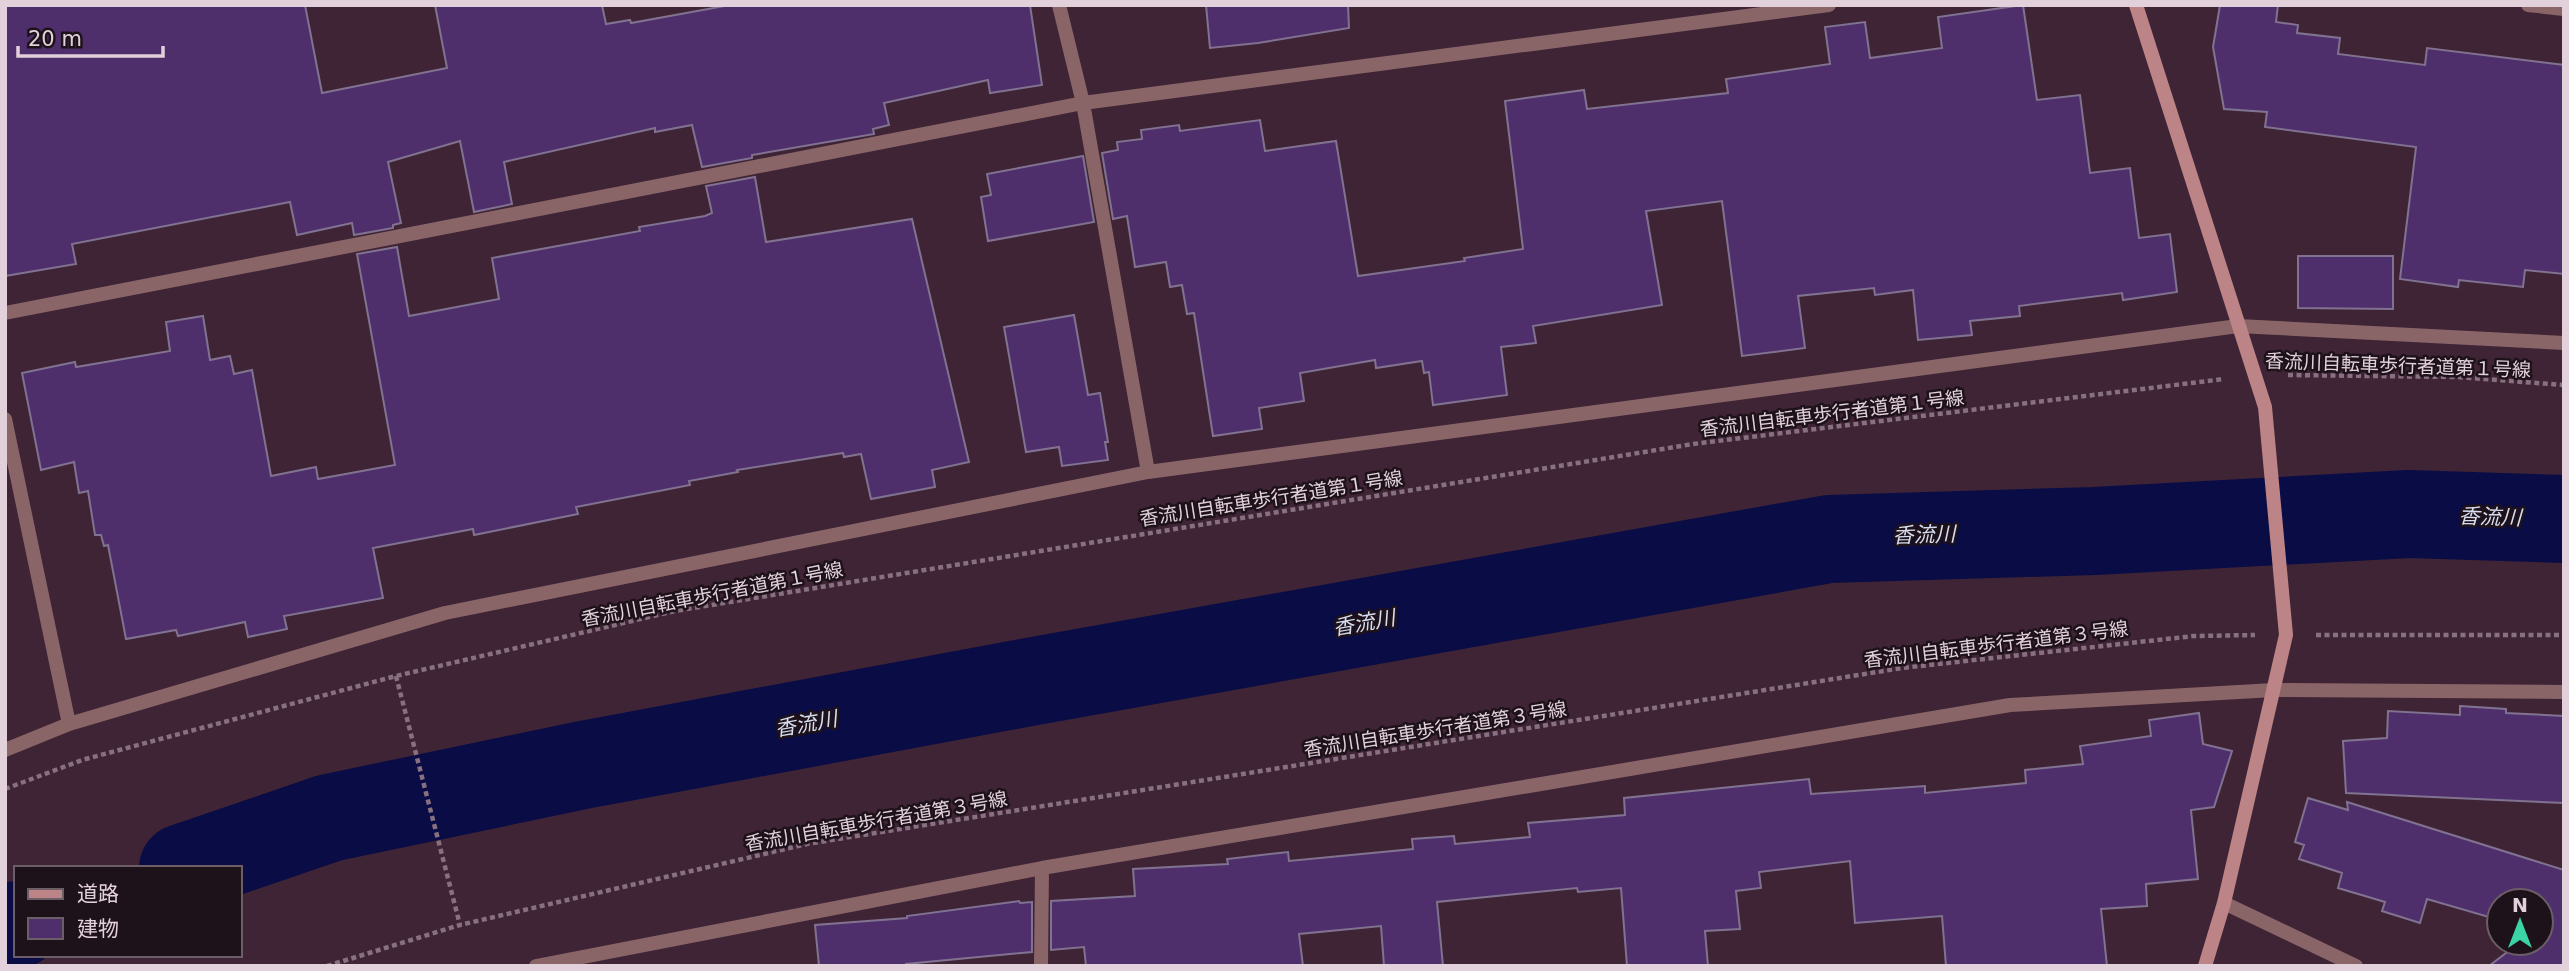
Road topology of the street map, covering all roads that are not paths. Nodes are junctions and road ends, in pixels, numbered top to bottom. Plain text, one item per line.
1 (1059, 5) edge
2 (1829, 5) edge
3 (2136, 5) edge
4 (2528, 5) edge
5 (2564, 9) edge
6 (1083, 103) junction
7 (5, 313) edge
8 (2238, 326) junction
9 (2564, 343) edge
10 (5, 419) edge
11 (1148, 472) junction
12 (2274, 690) junction
13 (2564, 692) edge
14 (68, 724) junction
15 (5, 750) edge
16 (1042, 868) junction
17 (2224, 903) junction
18 (536, 966) edge
19 (1041, 966) edge
20 (2205, 966) edge
21 (2356, 966) edge

1 - 6 street
2 - 6 street
3 - 8 street
4 - 5 street
6 - 7 street
6 - 11 street
8 - 9 street
8 - 11 street
8 - 12 street
10 - 14 street
11 - 14 street
12 - 13 street
12 - 16 street
12 - 17 street
14 - 15 street
16 - 18 street
16 - 19 street
17 - 20 street
17 - 21 street

